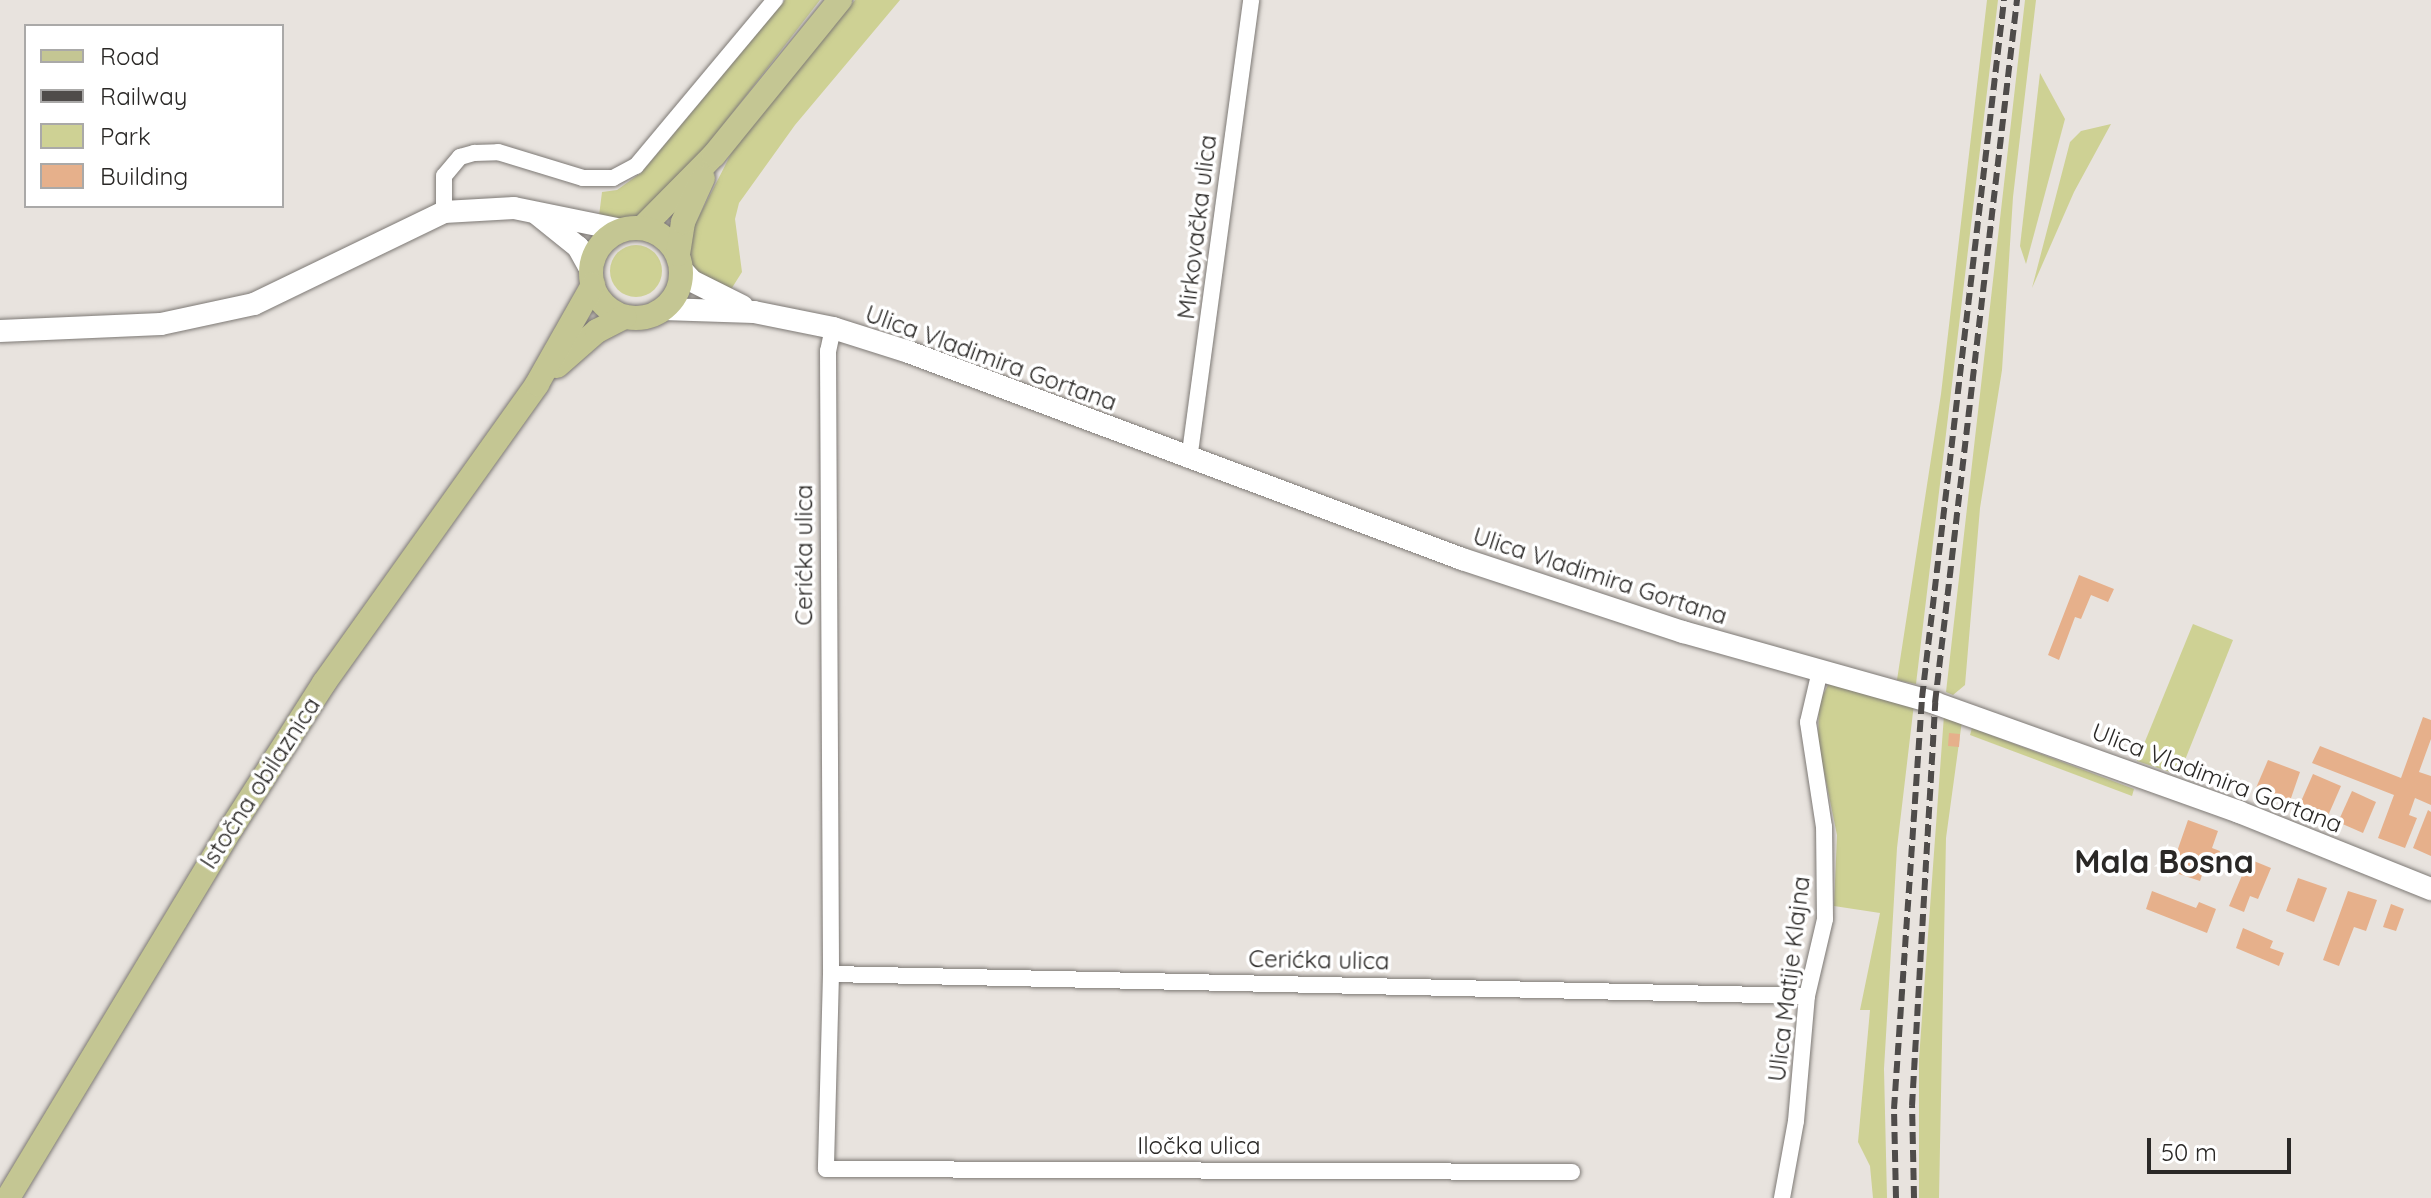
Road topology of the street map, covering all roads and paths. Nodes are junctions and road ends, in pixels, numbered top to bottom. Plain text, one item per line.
1 (775, 0) edge
2 (840, 0) edge
3 (1251, 0) edge
4 (714, 155) junction
5 (533, 211) junction
6 (444, 212) junction
7 (632, 229) junction
8 (680, 262) junction
9 (592, 277) junction
10 (663, 309) junction
11 (754, 312) junction
12 (625, 317) junction
13 (833, 328) junction
14 (0, 331) edge
15 (537, 384) junction
16 (1189, 460) junction
17 (1820, 671) junction
18 (2431, 889) edge
19 (831, 974) junction
20 (1807, 996) junction
21 (826, 1169) joint
22 (1572, 1172) dead end
23 (8, 1198) edge
24 (1782, 1198) edge

1 - 6 street
2 - 4 main road
3 - 16 street, Mirkovačka ulica
4 - 7 main road
4 - 8 main road
5 - 6 main road
5 - 7 main road
5 - 9 main road
6 - 14 main road
7 - 8 main road
7 - 9 main road
8 - 10 main road
8 - 11 main road, Ulica Vladimira Gortana
9 - 12 main road
9 - 15 main road, Istočna obilaznica
10 - 11 main road, Ulica Vladimira Gortana
10 - 12 main road
11 - 13 main road, Ulica Vladimira Gortana
12 - 15 main road, Istočna obilaznica
13 - 16 main road, Ulica Vladimira Gortana
13 - 19 street, Cerićka ulica
15 - 23 main road, Istočna obilaznica
16 - 17 main road, Ulica Vladimira Gortana
17 - 18 main road, Ulica Vladimira Gortana
17 - 20 street, Ulica Matije Klajna
19 - 20 street, Cerićka ulica
19 - 21 street, Cerićka ulica
20 - 24 street, Ulica Matije Klajna
21 - 22 street, Iločka ulica

